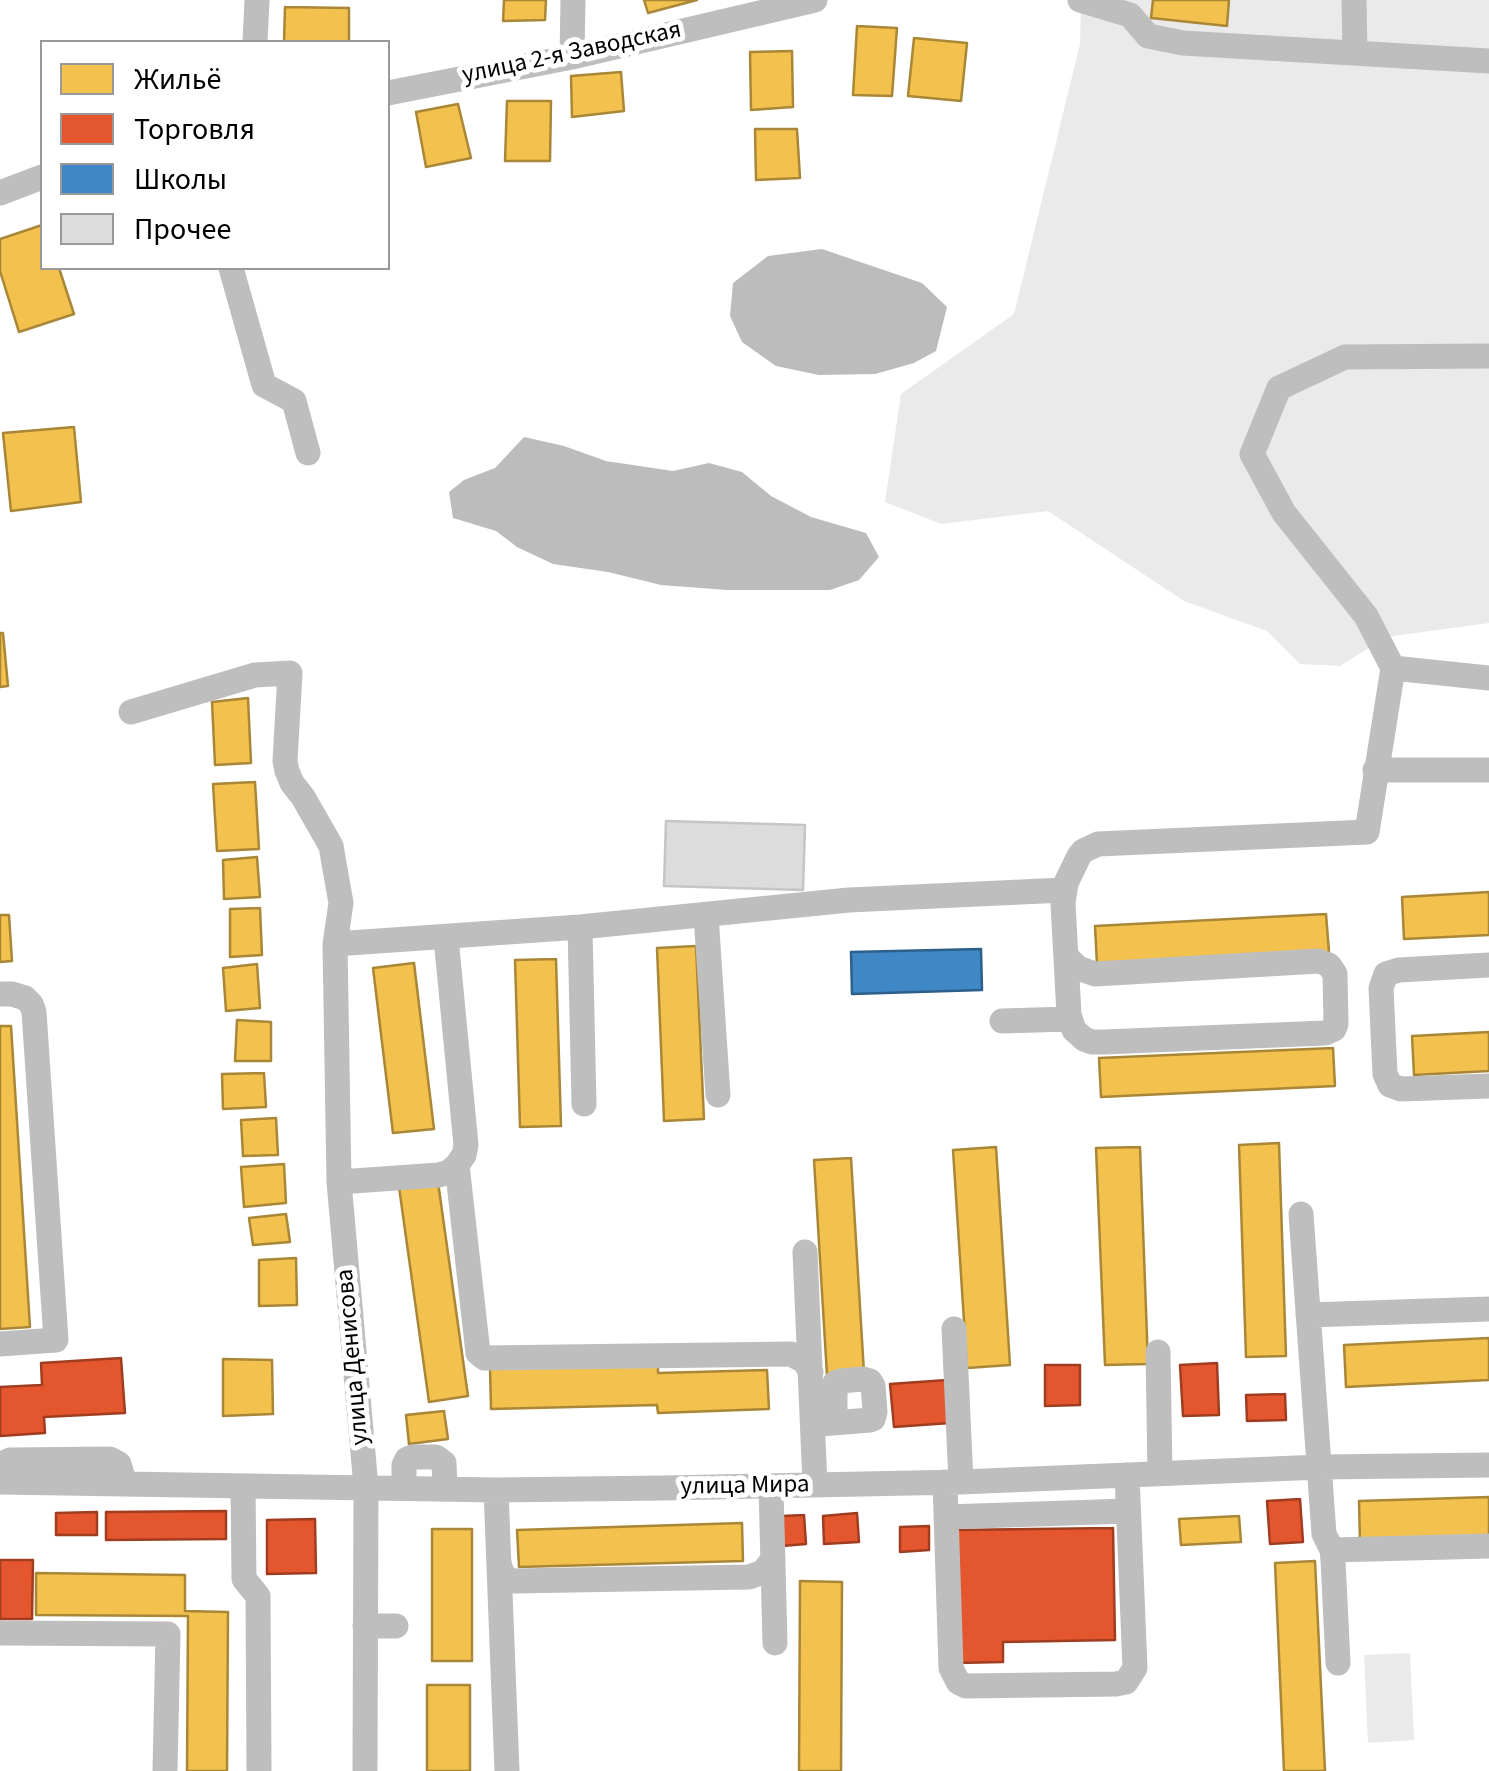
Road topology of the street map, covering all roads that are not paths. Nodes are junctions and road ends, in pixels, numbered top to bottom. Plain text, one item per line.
1 (258, 0) edge
2 (573, 0) edge
3 (815, 0) edge
4 (1080, 0) edge
5 (1354, 0) edge
6 (1131, 8) edge
7 (255, 40) edge
8 (1355, 53) junction
9 (572, 57) junction
10 (1489, 61) edge
11 (390, 92) edge
12 (40, 178) edge
13 (0, 193) edge
14 (233, 270) edge
15 (1489, 356) edge
16 (308, 453) dead end
17 (1393, 668) junction
18 (1489, 678) edge
19 (131, 712) dead end
20 (1375, 770) junction
21 (1489, 770) edge
22 (1064, 890) junction
23 (706, 915) junction
24 (580, 927) junction
25 (446, 938) junction
26 (335, 944) junction
27 (1066, 956) junction
28 (1489, 965) edge
29 (1095, 974) junction
30 (0, 994) edge
31 (1069, 1008) junction
32 (1002, 1021) dead end
33 (1489, 1086) edge
34 (718, 1095) dead end
35 (584, 1104) dead end
36 (458, 1165) junction
37 (339, 1182) junction
38 (1301, 1214) dead end
39 (805, 1252) dead end
40 (1489, 1308) edge
41 (1308, 1315) junction
42 (954, 1328) dead end
43 (0, 1344) edge
44 (1158, 1352) dead end
45 (811, 1372) junction
46 (846, 1422) dead end
47 (814, 1432) junction
48 (1489, 1465) edge
49 (1320, 1467) junction
50 (0, 1472) edge
51 (1160, 1474) junction
52 (1126, 1475) junction
53 (0, 1482) edge
54 (953, 1482) junction
55 (126, 1484) junction
56 (244, 1486) junction
57 (771, 1486) junction
58 (815, 1486) junction
59 (366, 1487) junction
60 (496, 1490) junction
61 (1128, 1511) junction
62 (946, 1517) junction
63 (1489, 1546) edge
64 (1332, 1550) junction
65 (772, 1559) junction
66 (499, 1563) junction
67 (365, 1626) junction
68 (396, 1626) dead end
69 (0, 1633) edge
70 (775, 1643) dead end
71 (1338, 1663) dead end
72 (165, 1771) edge
73 (259, 1771) edge
74 (365, 1771) edge
75 (508, 1771) edge

1 - 7 street
2 - 9 street
3 - 9 street, улица 2-я Заводская
4 - 6 street
5 - 8 street
6 - 8 street
8 - 10 street
9 - 11 street, улица 2-я Заводская
12 - 13 street
14 - 16 street
15 - 17 street
17 - 18 street
17 - 20 street
19 - 26 street, улица Денисова
20 - 21 street
20 - 22 street
22 - 23 street
22 - 27 street
23 - 24 street
23 - 34 street
24 - 25 street
24 - 35 street
25 - 26 street
25 - 36 street
26 - 37 street, улица Денисова
27 - 29 street
27 - 31 street
28 - 33 street
29 - 31 street
29 - 31 street
30 - 43 street
31 - 32 street
36 - 37 street
36 - 45 street
37 - 59 street, улица Денисова
38 - 41 street
39 - 45 street
40 - 41 street
41 - 49 street
42 - 54 street
44 - 51 street
45 - 47 street
46 - 47 street
47 - 58 street
48 - 49 street, улица Мира
49 - 51 street, улица Мира
49 - 64 street
50 - 55 street
51 - 52 street, улица Мира
52 - 54 street, улица Мира
52 - 61 street
53 - 55 street, улица Мира
54 - 58 street, улица Мира
54 - 62 street
55 - 56 street, улица Мира
56 - 59 street, улица Мира
56 - 73 street
57 - 58 street, улица Мира
57 - 60 street, улица Мира
57 - 65 street
59 - 60 street, улица Мира
59 - 67 street, улица Денисова
60 - 66 street
61 - 62 street
61 - 62 street
63 - 64 street
64 - 71 street
65 - 66 street
65 - 70 street
66 - 75 street
67 - 68 street
67 - 74 street, улица Денисова
69 - 72 street

